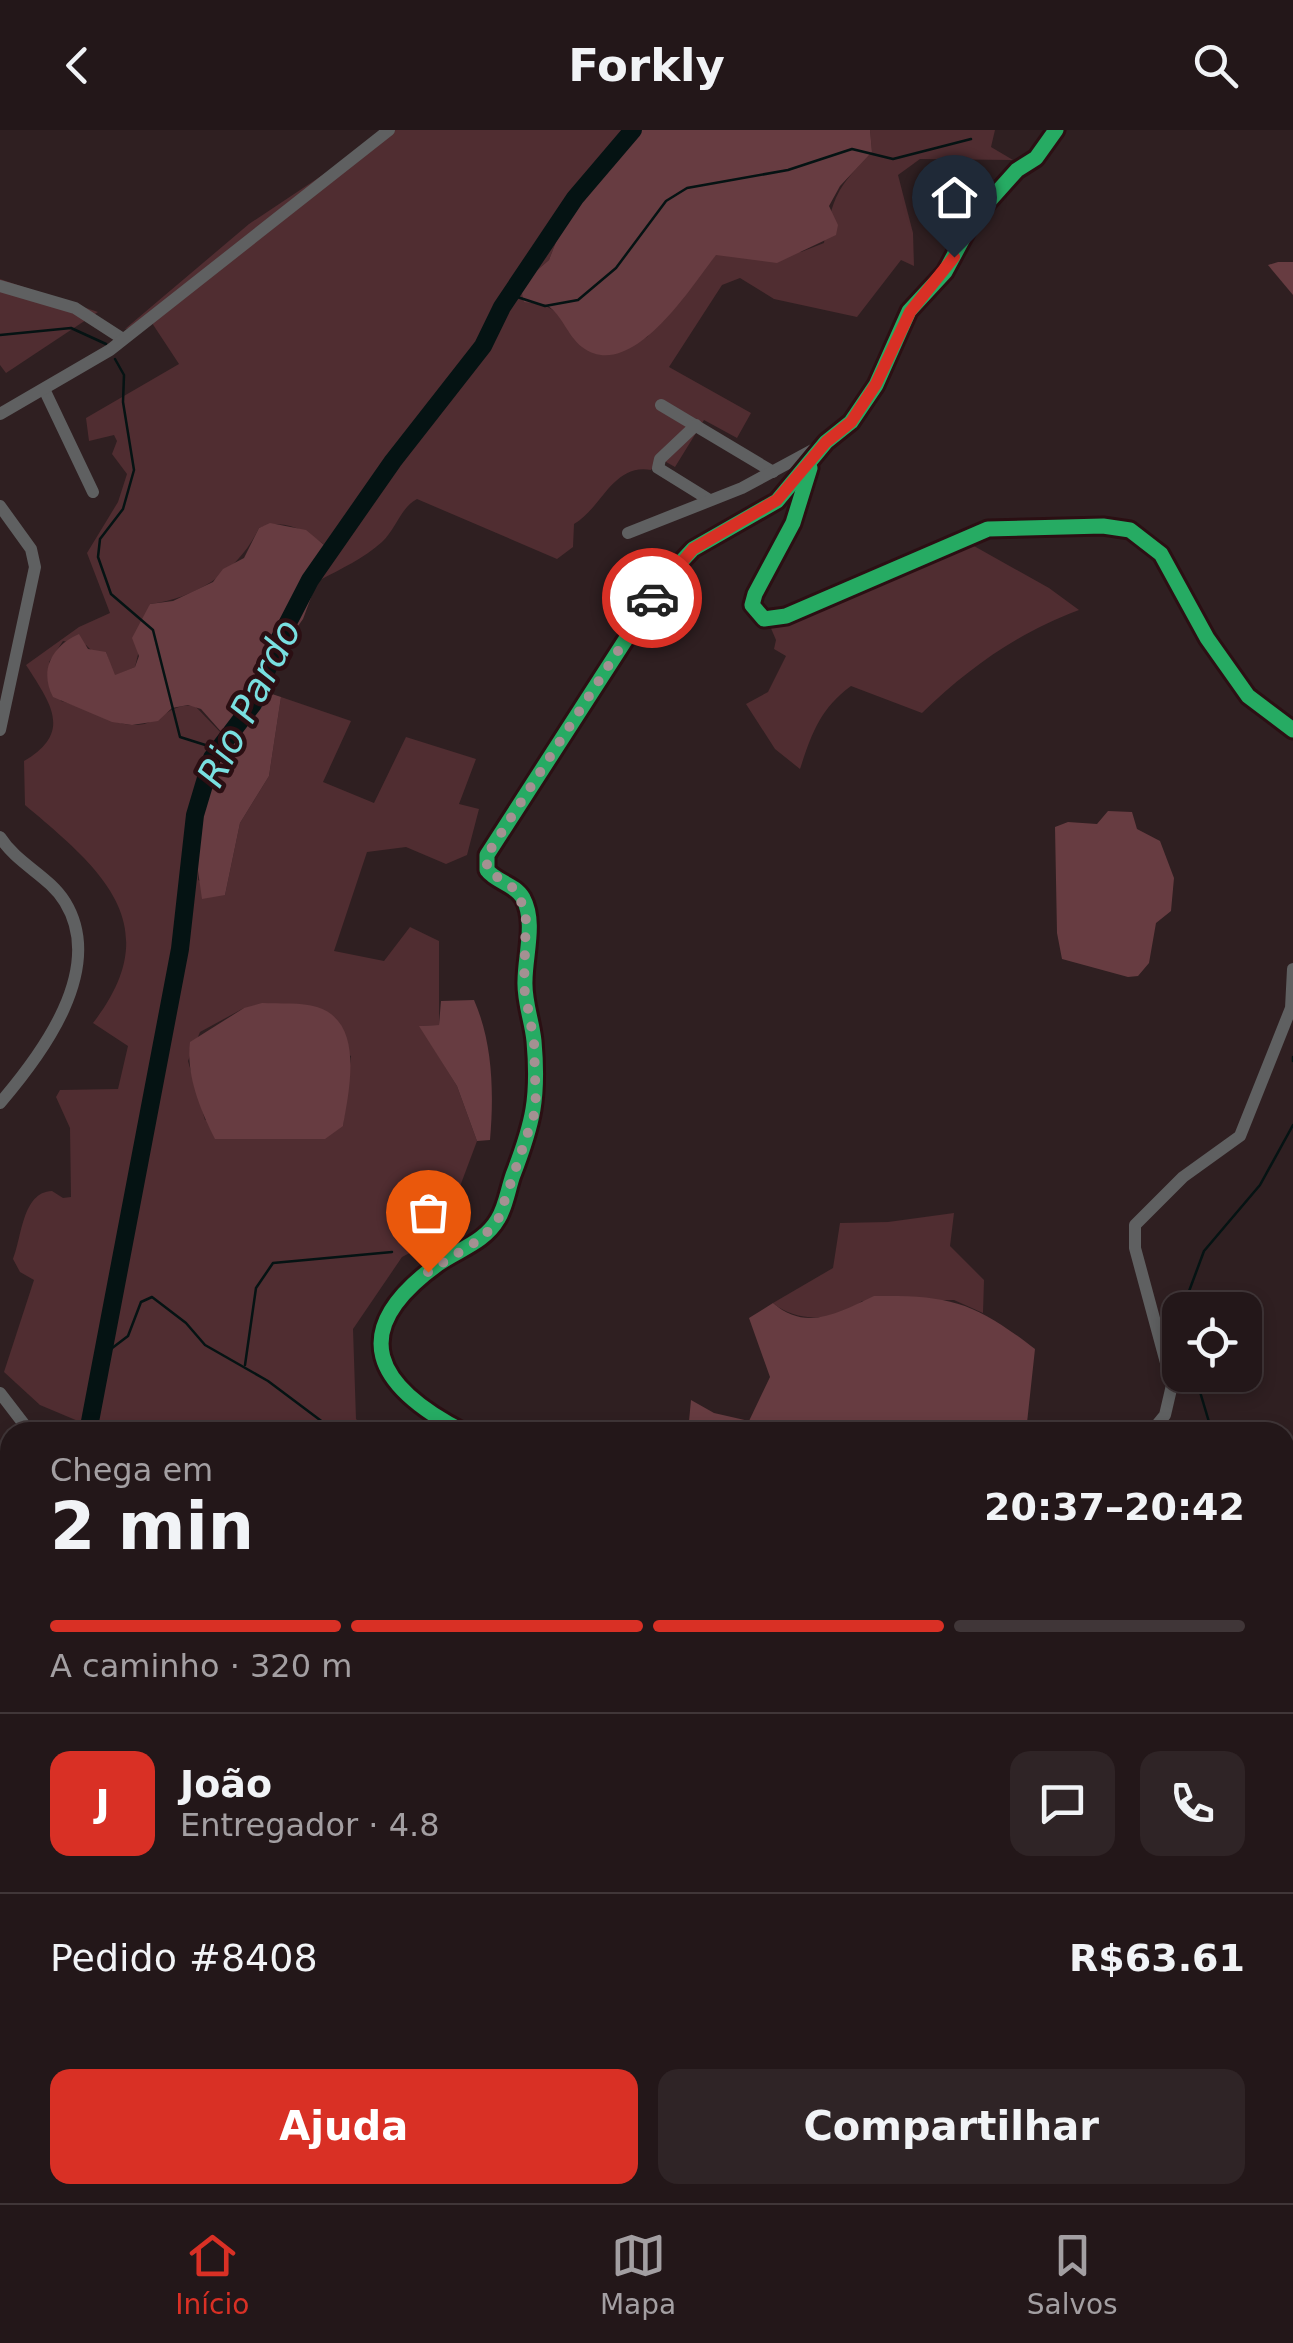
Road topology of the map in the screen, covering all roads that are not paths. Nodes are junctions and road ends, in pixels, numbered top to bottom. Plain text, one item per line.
1 (388, 130) edge
2 (1056, 130) edge
3 (0, 286) edge
4 (124, 339) junction
5 (44, 389) junction
6 (661, 406) dead end
7 (0, 414) edge
8 (696, 425) junction
9 (826, 442) junction
10 (811, 463) junction
11 (773, 472) junction
12 (93, 492) dead end
13 (708, 499) junction
14 (0, 506) edge
15 (628, 533) dead end
16 (0, 730) edge
17 (1293, 730) edge
18 (0, 837) edge
19 (1293, 969) edge
20 (0, 1103) edge
21 (0, 1393) edge
22 (22, 1422) edge
23 (449, 1422) edge
24 (1159, 1422) edge

1 - 4 street
2 - 9 street
3 - 4 street
4 - 5 street
5 - 7 street
5 - 12 street
6 - 8 street
8 - 11 street
8 - 13 street
9 - 10 street
9 - 11 street
10 - 17 street
10 - 23 street
11 - 13 street
13 - 15 street
14 - 16 street
18 - 20 street
19 - 24 street
21 - 22 street

